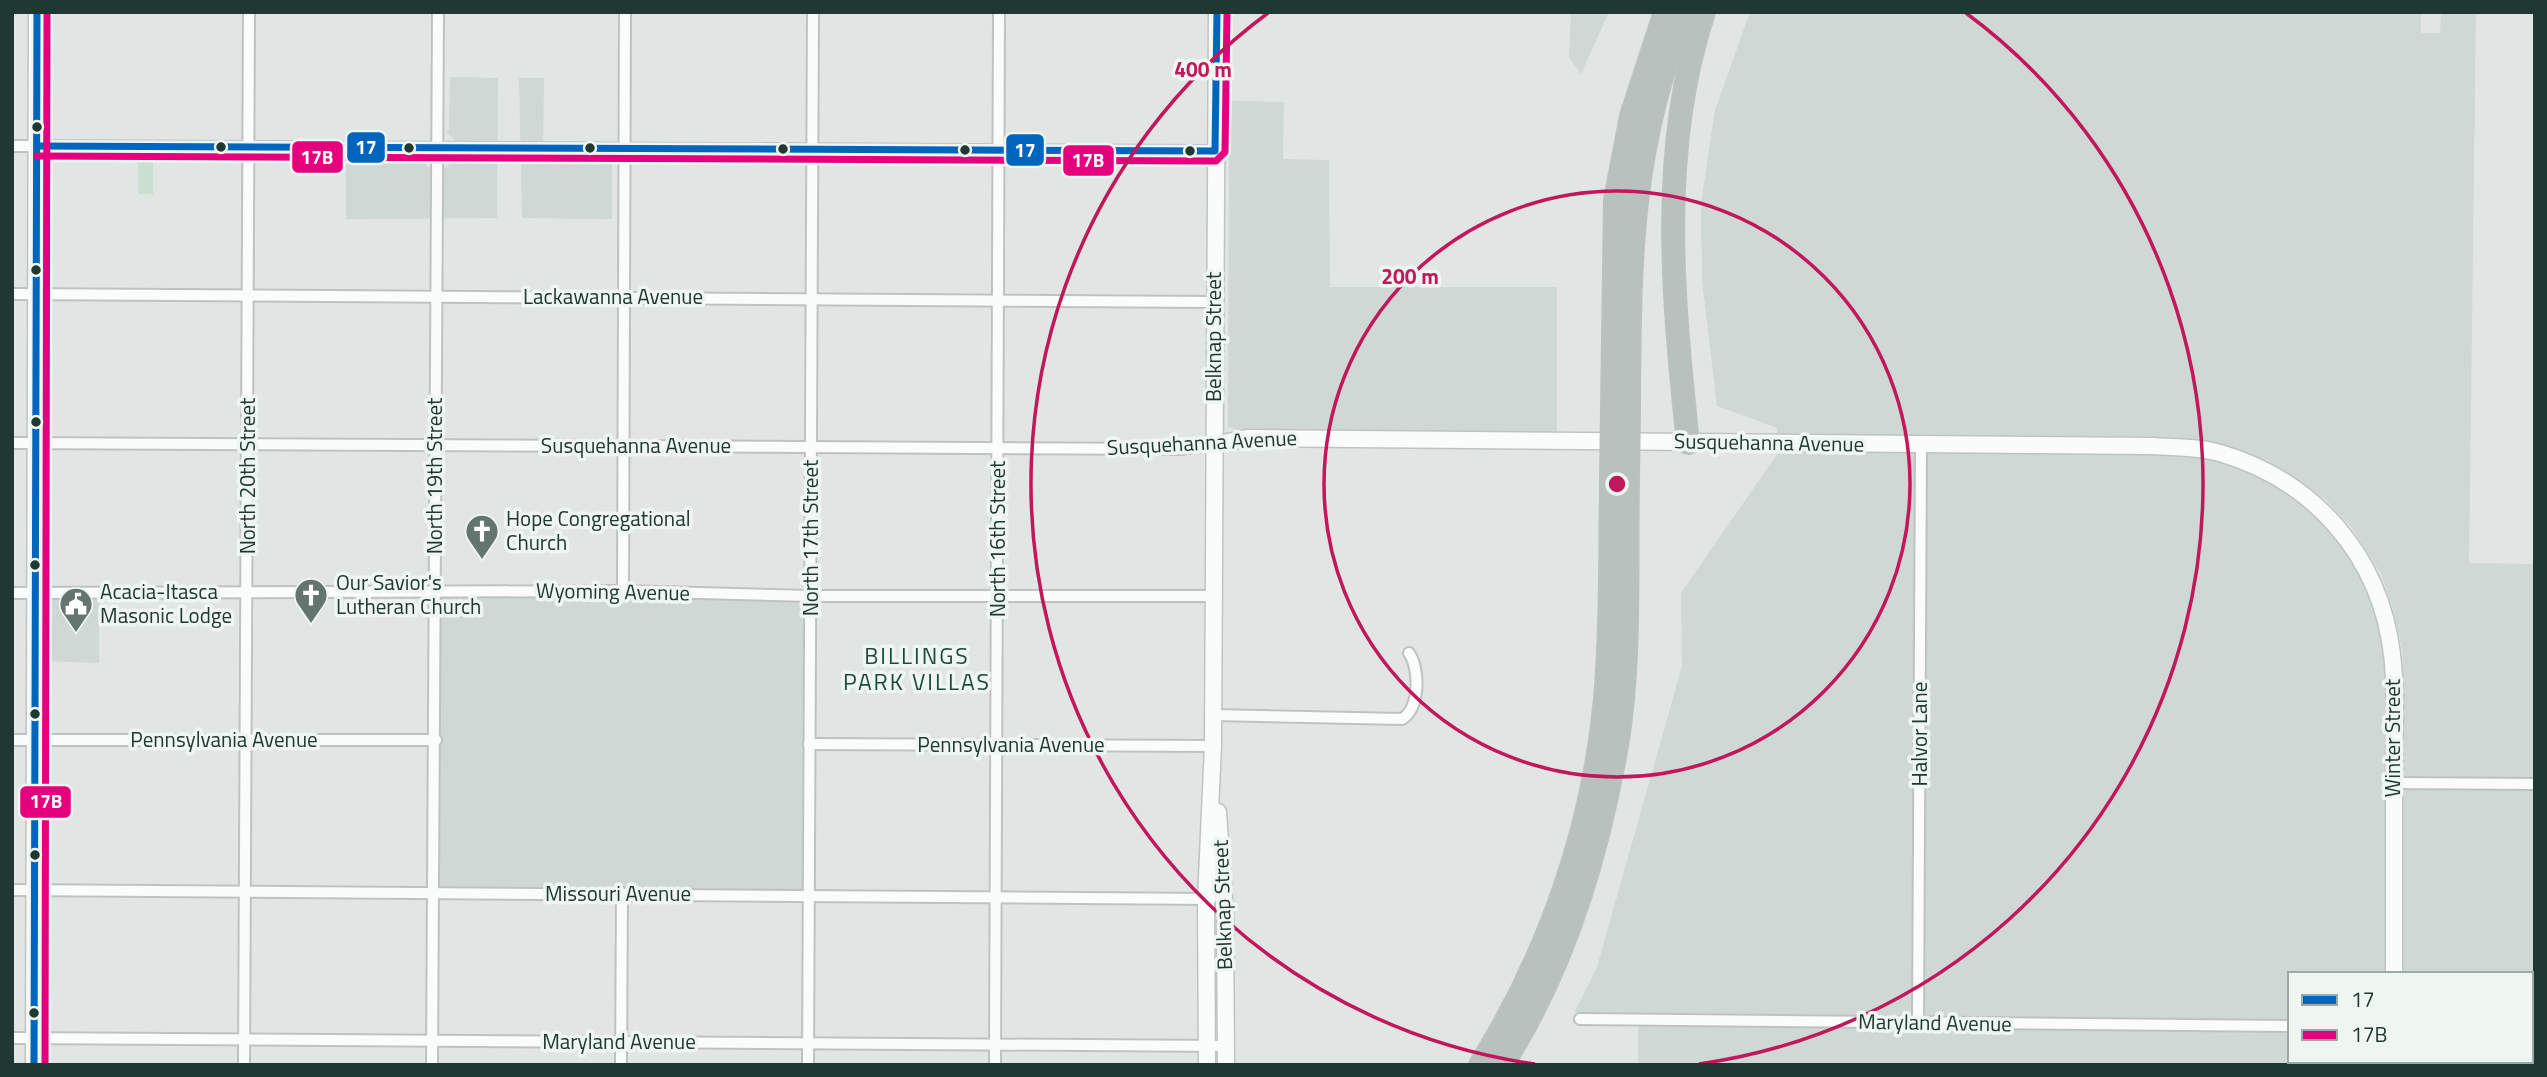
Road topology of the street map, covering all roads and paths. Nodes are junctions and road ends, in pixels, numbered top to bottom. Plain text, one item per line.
1 (37, 12) edge
2 (249, 12) edge
3 (438, 12) edge
4 (625, 12) edge
5 (813, 12) edge
6 (999, 12) edge
7 (1217, 12) edge
8 (1665, 12) edge
9 (1685, 12) edge
10 (1704, 12) edge
11 (12, 146) edge
12 (37, 146) junction
13 (249, 147) junction
14 (436, 148) junction
15 (812, 149) junction
16 (624, 150) junction
17 (999, 150) junction
18 (1215, 151) junction
19 (12, 294) edge
20 (36, 294) junction
21 (248, 295) junction
22 (435, 296) junction
23 (624, 297) junction
24 (812, 298) junction
25 (999, 301) junction
26 (1214, 302) junction
27 (1620, 408) junction
28 (12, 443) edge
29 (36, 443) junction
30 (1688, 443) junction
31 (248, 444) junction
32 (1921, 444) junction
33 (435, 445) junction
34 (623, 446) junction
35 (1214, 446) junction
36 (811, 447) junction
37 (999, 447) junction
38 (1619, 480) junction
39 (2330, 518) joint
40 (436, 591) junction
41 (623, 591) junction
42 (247, 592) junction
43 (12, 593) edge
44 (36, 593) junction
45 (810, 596) junction
46 (1213, 596) junction
47 (999, 597) junction
48 (1409, 653) dead end
49 (1213, 715) junction
50 (12, 740) edge
51 (36, 740) junction
52 (246, 740) junction
53 (436, 740) junction
54 (810, 744) junction
55 (998, 744) junction
56 (1213, 746) junction
57 (2394, 783) junction
58 (2535, 784) edge
59 (12, 890) edge
60 (35, 891) junction
61 (246, 893) junction
62 (622, 893) junction
63 (433, 894) junction
64 (809, 895) junction
65 (996, 896) junction
66 (1206, 899) junction
67 (1224, 899) junction
68 (2394, 972) edge
69 (1580, 1020) dead end
70 (1918, 1023) junction
71 (2288, 1026) edge
72 (12, 1038) edge
73 (35, 1038) junction
74 (244, 1040) junction
75 (432, 1041) junction
76 (621, 1042) junction
77 (808, 1044) junction
78 (995, 1045) junction
79 (1206, 1045) junction
80 (1225, 1046) junction
81 (34, 1065) edge
82 (244, 1065) edge
83 (432, 1065) edge
84 (621, 1065) edge
85 (808, 1065) edge
86 (995, 1065) edge
87 (1207, 1065) edge
88 (1226, 1065) edge
89 (1480, 1065) edge
90 (1502, 1065) edge

1 - 12 street
2 - 13 street, North 20th Street
3 - 14 street, North 19th Street
4 - 16 street
5 - 15 street, North 17th Street
6 - 17 street, North 16th Street
7 - 18 street, Belknap Street
8 - 27 highway
9 - 27 highway
10 - 30 highway
11 - 12 street
12 - 13 street
12 - 20 street
13 - 14 street
13 - 21 street, North 20th Street
14 - 16 street
14 - 22 street, North 19th Street
15 - 16 street
15 - 17 street
15 - 24 street, North 17th Street
16 - 23 street
17 - 18 street
17 - 25 street, North 16th Street
18 - 26 street, Belknap Street
19 - 20 street, Lackawanna Avenue
20 - 21 street, Lackawanna Avenue
20 - 29 street
21 - 22 street, Lackawanna Avenue
21 - 31 street, North 20th Street
22 - 23 street, Lackawanna Avenue
22 - 33 street, North 19th Street
23 - 24 street, Lackawanna Avenue
23 - 34 street
24 - 25 street, Lackawanna Avenue
24 - 36 street, North 17th Street
25 - 26 street, Lackawanna Avenue
25 - 37 street, North 16th Street
26 - 35 street, Belknap Street
27 - 38 highway, bridge
28 - 29 street, Susquehanna Avenue
29 - 31 street, Susquehanna Avenue
29 - 44 street
30 - 32 street, Susquehanna Avenue
30 - 35 street, Susquehanna Avenue
31 - 33 street, Susquehanna Avenue
31 - 42 street, North 20th Street
32 - 39 street, Susquehanna Avenue
32 - 70 street, Halvor Lane
33 - 34 street, Susquehanna Avenue
33 - 40 street, North 19th Street
34 - 36 street, Susquehanna Avenue
34 - 41 street
35 - 37 street, Susquehanna Avenue
35 - 46 street, Belknap Street
36 - 37 street, Susquehanna Avenue
36 - 45 street, North 17th Street
37 - 47 street, North 16th Street
38 - 89 highway
38 - 90 highway
39 - 57 street, Winter Street
40 - 41 street, Wyoming Avenue
40 - 42 street, Wyoming Avenue
40 - 53 street, North 19th Street
41 - 45 street, Wyoming Avenue
42 - 44 street, Wyoming Avenue
42 - 52 street, North 20th Street
43 - 44 street, Wyoming Avenue
44 - 51 street
45 - 47 street, Wyoming Avenue
45 - 54 street, North 17th Street
46 - 47 street, Wyoming Avenue
46 - 49 street, Belknap Street
47 - 55 street, North 16th Street
48 - 49 street
49 - 56 street, Belknap Street
50 - 51 street, Pennsylvania Avenue
51 - 52 street, Pennsylvania Avenue
51 - 60 street
52 - 53 street, Pennsylvania Avenue
52 - 61 street, North 20th Street
53 - 63 street, North 19th Street
54 - 55 street, Pennsylvania Avenue
54 - 64 street, North 17th Street
55 - 56 street, Pennsylvania Avenue
55 - 65 street, North 16th Street
56 - 66 street, Belknap Street
56 - 67 street, Belknap Street
57 - 58 street
57 - 68 street, Winter Street
59 - 60 street, Missouri Avenue
60 - 61 street, Missouri Avenue
60 - 73 street
61 - 63 street, Missouri Avenue
61 - 74 street, North 20th Street
62 - 63 street, Missouri Avenue
62 - 64 street, Missouri Avenue
62 - 76 street
63 - 75 street, North 19th Street
64 - 65 street, Missouri Avenue
64 - 77 street, North 17th Street
65 - 66 street, Missouri Avenue
65 - 78 street, North 16th Street
66 - 67 street, Missouri Avenue
66 - 79 street, Belknap Street
67 - 80 street, Belknap Street
69 - 70 street, Maryland Avenue
70 - 71 street, Maryland Avenue
72 - 73 street, Maryland Avenue
73 - 74 street, Maryland Avenue
73 - 81 street
74 - 75 street, Maryland Avenue
74 - 82 street, North 20th Street
75 - 76 street, Maryland Avenue
75 - 83 street, North 19th Street
76 - 77 street, Maryland Avenue
76 - 84 street
77 - 78 street, Maryland Avenue
77 - 85 street, North 17th Street
78 - 79 street, Maryland Avenue
78 - 86 street, North 16th Street
79 - 80 street, Maryland Avenue
79 - 87 street, Belknap Street
80 - 88 street, Belknap Street

